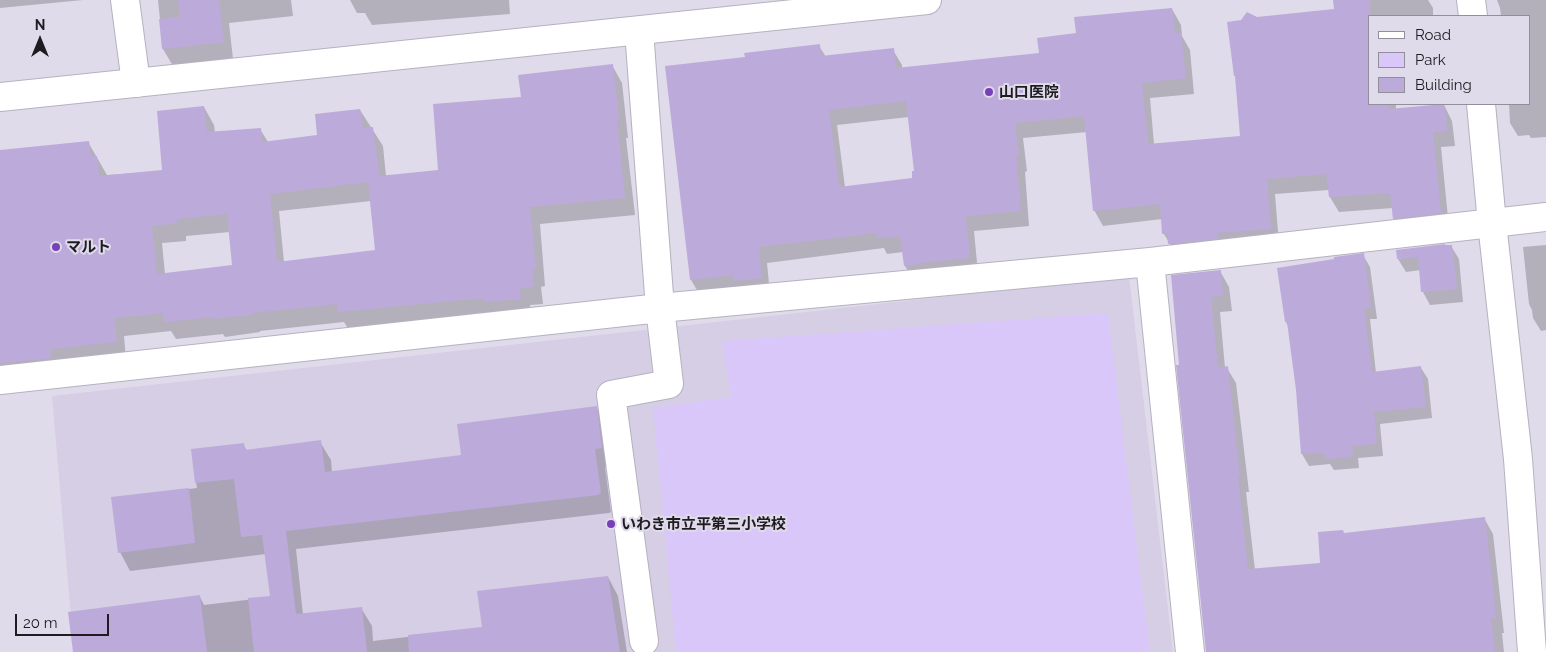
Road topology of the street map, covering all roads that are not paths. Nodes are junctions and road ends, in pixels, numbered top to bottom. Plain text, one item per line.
1 (125, 0) edge
2 (927, 0) edge
3 (1471, 0) edge
4 (900, 1) edge
5 (1473, 15) edge
6 (639, 31) junction
7 (136, 83) junction
8 (0, 97) edge
9 (1481, 105) edge
10 (1546, 217) edge
11 (1492, 224) junction
12 (1150, 262) junction
13 (660, 308) junction
14 (0, 380) edge
15 (644, 641) dead end
16 (1190, 652) edge
17 (1532, 652) edge

1 - 7 street
2 - 4 street
3 - 5 street
4 - 6 street
6 - 7 street
6 - 13 street
7 - 8 street
9 - 11 street
10 - 11 street
11 - 12 street
11 - 17 street
12 - 13 street
12 - 16 street
13 - 14 street
13 - 15 street

